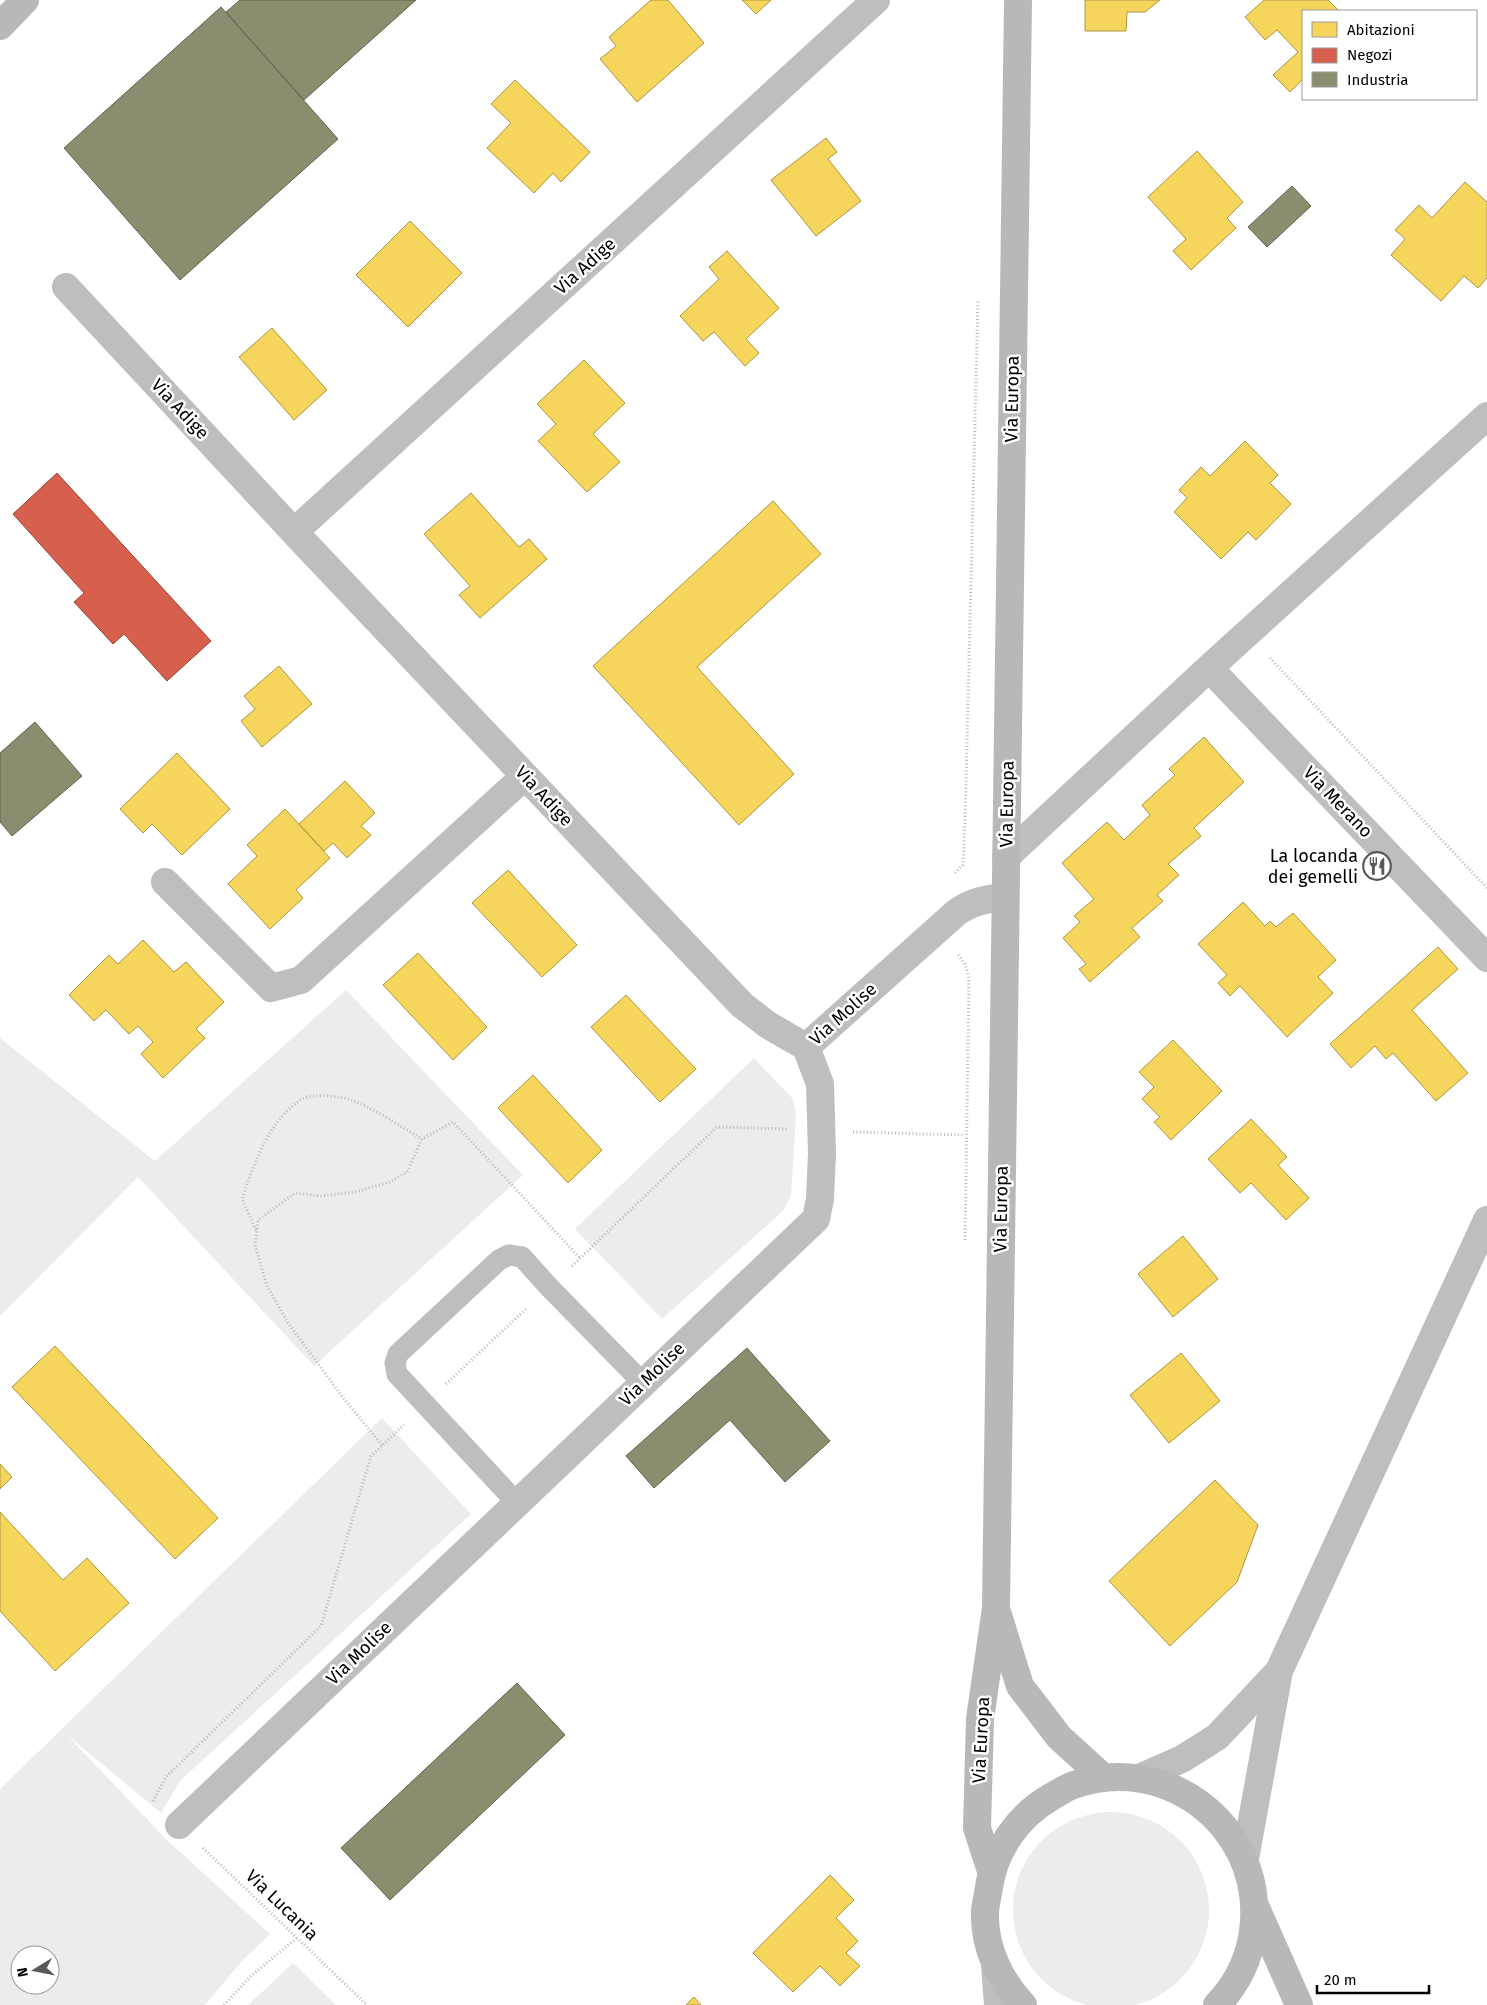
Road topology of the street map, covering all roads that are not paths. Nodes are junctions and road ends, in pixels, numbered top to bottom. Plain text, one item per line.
1 (24, 0) edge
2 (876, 0) edge
3 (1018, 0) edge
4 (0, 26) edge
5 (66, 287) dead end
6 (1487, 416) edge
7 (294, 532) junction
8 (1209, 668) junction
9 (525, 776) junction
10 (1006, 857) junction
11 (164, 882) dead end
12 (1005, 897) junction
13 (1487, 958) edge
14 (806, 1047) junction
15 (1487, 1220) edge
16 (643, 1383) junction
17 (517, 1503) junction
18 (996, 1608) junction
19 (1279, 1671) junction
20 (1104, 1778) junction
21 (1139, 1778) junction
22 (178, 1825) road end
23 (1245, 1859) junction
24 (991, 1871) junction
25 (1255, 1905) junction
26 (995, 1965) junction
27 (998, 2005) edge
28 (1023, 2005) edge
29 (1217, 2005) edge
30 (1299, 2005) edge

1 - 4 street
2 - 7 street, Via Adige
3 - 10 street, Via Europa
5 - 7 street, Via Adige
6 - 8 street
7 - 9 street, Via Adige
8 - 10 street
8 - 13 street, Via Merano
9 - 11 street
9 - 14 street, Via Adige
10 - 12 street, Via Europa
12 - 14 street, Via Molise
12 - 18 street, Via Europa
14 - 16 street, Via Molise
15 - 19 street
16 - 17 street, Via Molise
16 - 17 lane
17 - 22 street, Via Molise
18 - 20 street, Via Europa
18 - 24 street, Via Europa
19 - 21 street
19 - 23 street
20 - 21 street
20 - 24 street
21 - 23 street
23 - 25 street
24 - 26 street
25 - 29 street
25 - 30 street
26 - 27 street
26 - 28 street

